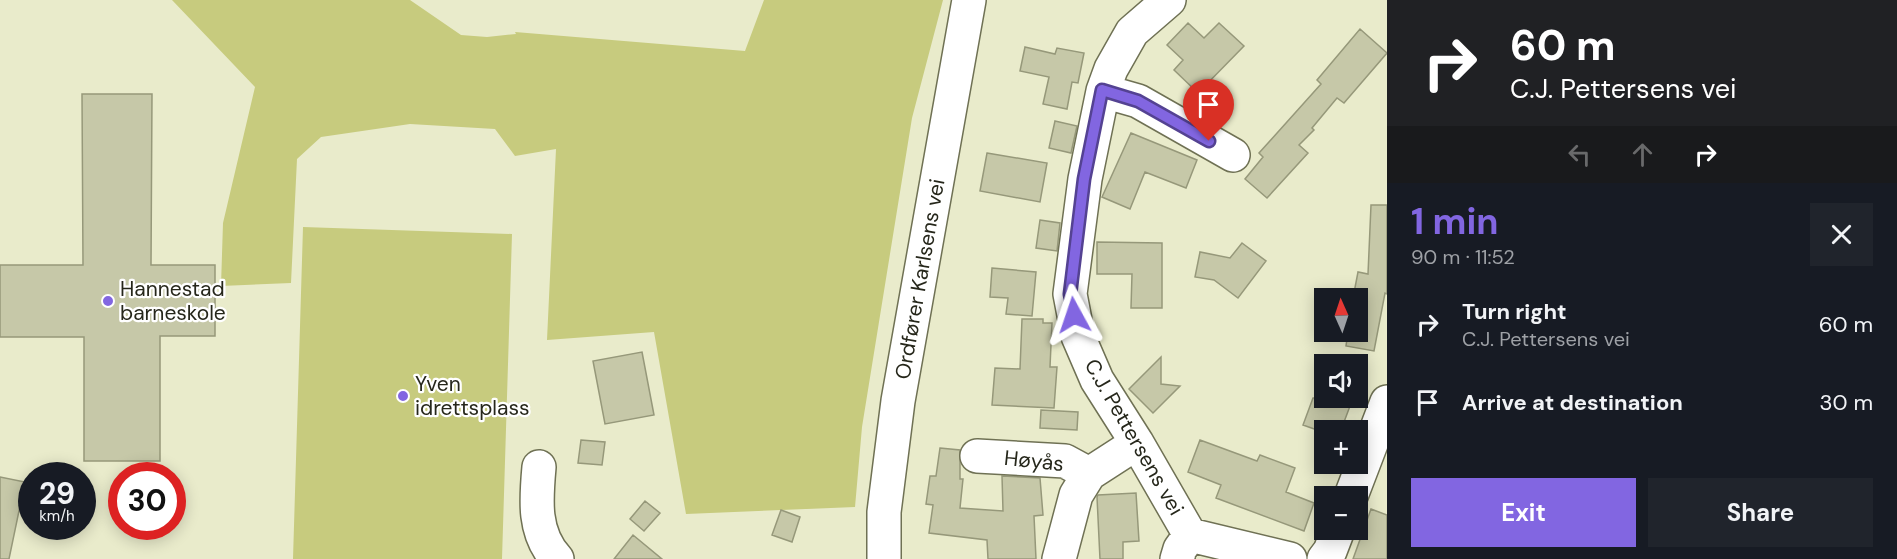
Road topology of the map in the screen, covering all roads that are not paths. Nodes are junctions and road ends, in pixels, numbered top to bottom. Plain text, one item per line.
1 (969, 0) edge
2 (1169, 0) edge
3 (1102, 90) junction
4 (1233, 154) dead end
5 (1387, 402) edge
6 (1137, 443) junction
7 (977, 456) dead end
8 (539, 467) dead end
9 (1089, 474) junction
10 (1355, 486) edge
11 (1334, 540) edge
12 (1183, 547) edge
13 (557, 559) edge
14 (884, 559) edge
15 (1059, 559) edge
16 (1290, 559) edge
17 (1324, 559) edge

1 - 14 street, Ordfører Karlsens vei
2 - 3 street, C.J. Pettersens vei
3 - 4 street
3 - 6 street, C.J. Pettersens vei
5 - 10 street
6 - 9 street, Høyås
6 - 12 street, C.J. Pettersens vei
7 - 9 street, Høyås
8 - 13 street
9 - 15 street, Høyås
11 - 17 street
12 - 16 street, C.J. Pettersens vei

